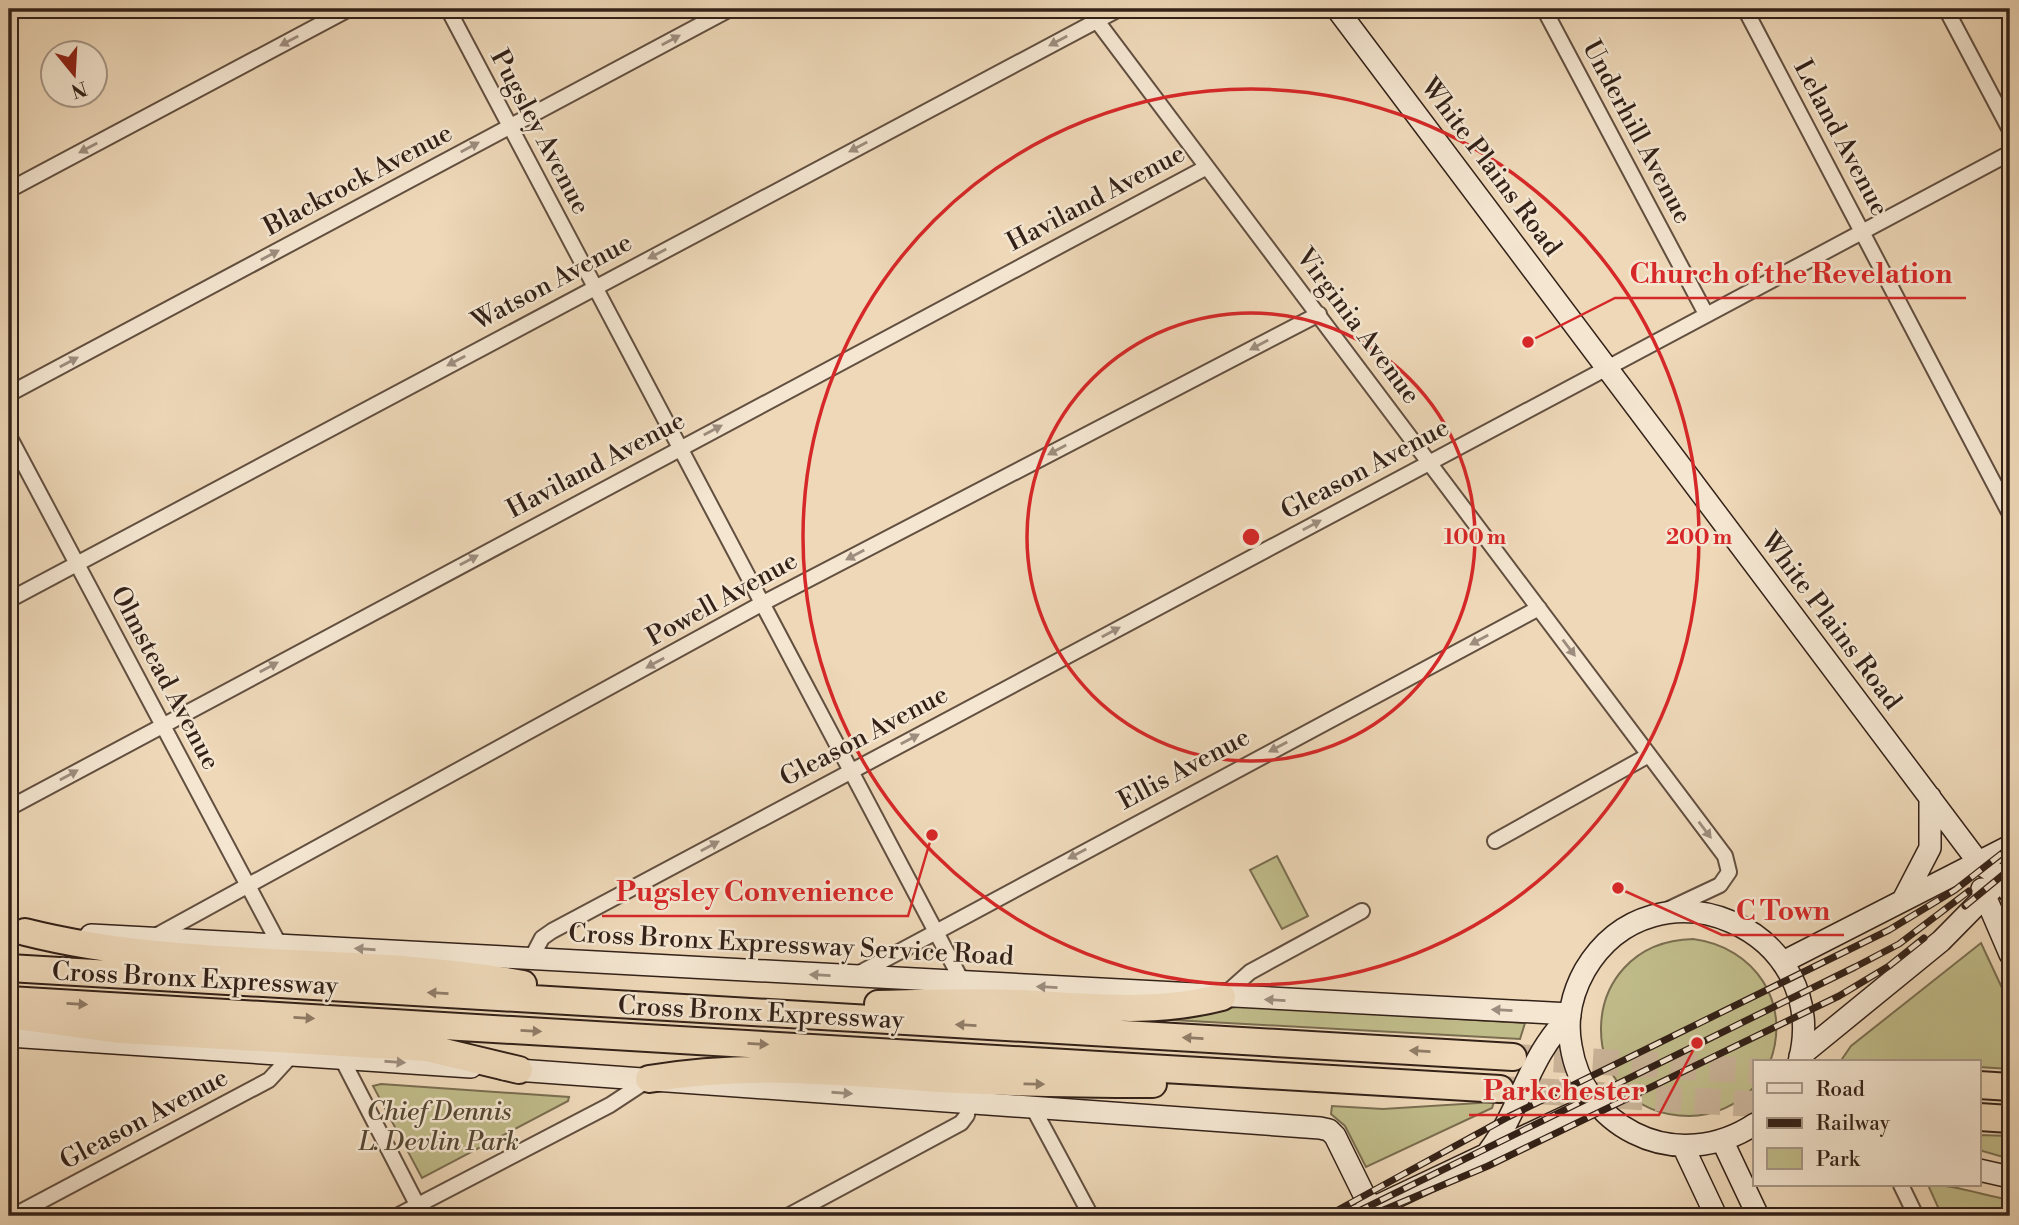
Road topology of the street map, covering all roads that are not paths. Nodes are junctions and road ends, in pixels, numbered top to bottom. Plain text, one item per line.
1 (349, 9) edge
2 (447, 9) edge
3 (730, 9) edge
4 (1119, 9) edge
5 (1337, 9) edge
6 (1544, 9) edge
7 (1745, 9) edge
8 (1946, 9) edge
9 (1092, 15) edge
10 (510, 127) junction
11 (2010, 130) edge
12 (2010, 153) edge
13 (1207, 167) junction
14 (9, 190) edge
15 (1863, 231) junction
16 (594, 287) junction
17 (1319, 314) junction
18 (1706, 314) junction
19 (1607, 368) junction
20 (9, 394) edge
21 (9, 436) edge
22 (680, 448) junction
23 (1429, 462) junction
24 (2010, 514) edge
25 (76, 564) junction
26 (9, 600) edge
27 (763, 603) junction
28 (1539, 608) junction
29 (162, 724) junction
30 (1649, 755) junction
31 (851, 770) junction
32 (1930, 797) junction
33 (9, 808) edge
34 (1495, 841) dead end
35 (2010, 846) edge
36 (1979, 863) junction
37 (2008, 881) edge
38 (248, 885) junction
39 (1904, 898) junction
40 (1984, 899) junction
41 (1362, 911) dead end
42 (1652, 917) junction
43 (937, 930) junction
44 (17, 931) edge
45 (154, 937) junction
46 (279, 944) junction
47 (2010, 954) edge
48 (531, 959) junction
49 (1783, 962) junction
50 (9, 968) edge
51 (853, 976) junction
52 (962, 983) junction
53 (1222, 997) junction
54 (9, 1000) edge
55 (628, 1005) junction
56 (736, 1011) junction
57 (9, 1014) edge
58 (1570, 1015) junction
59 (9, 1036) edge
60 (291, 1056) junction
61 (1513, 1057) tunnel mouth
62 (342, 1059) junction
63 (1800, 1059) edge
64 (519, 1070) junction
65 (649, 1079) junction
66 (1398, 1082) junction
67 (1980, 1085) edge
68 (2010, 1087) edge
69 (1500, 1088) tunnel mouth
70 (970, 1102) junction
71 (1595, 1102) junction
72 (1032, 1106) junction
73 (1980, 1117) edge
74 (2010, 1119) edge
75 (1753, 1125) edge
76 (1722, 1140) junction
77 (1683, 1146) junction
78 (1488, 1153) junction
79 (1980, 1170) edge
80 (2010, 1177) edge
81 (1901, 1186) edge
82 (420, 1211) edge
83 (1363, 1212) edge
84 (13, 1216) edge
85 (397, 1216) edge
86 (788, 1216) edge
87 (1091, 1216) edge
88 (1716, 1216) edge
89 (1758, 1216) edge
90 (1916, 1216) edge

1 -> 14 street
2 - 10 street, Pugsley Avenue
10 -> 3 street, Blackrock Avenue
4 - 9 street, Watson Avenue
5 - 19 main road, White Plains Road
6 - 18 street, Underhill Avenue
7 - 15 street, Leland Avenue
8 - 11 street
9 - 13 street, Virginia Avenue
9 -> 16 street, Watson Avenue
10 - 16 street, Pugsley Avenue
20 -> 10 street, Blackrock Avenue
12 - 15 street, Gleason Avenue
13 - 17 street, Virginia Avenue
22 -> 13 street, Haviland Avenue
15 - 18 street, Gleason Avenue
15 - 24 street, Leland Avenue
16 - 22 street, Pugsley Avenue
16 -> 25 street, Watson Avenue
17 - 23 street, Virginia Avenue
17 -> 27 street, Powell Avenue
18 - 19 street, Gleason Avenue
19 - 23 street, Gleason Avenue
19 - 32 main road, White Plains Road
21 - 25 street, Olmstead Avenue
22 - 27 street, Pugsley Avenue
29 -> 22 street, Haviland Avenue
23 - 28 street, Virginia Avenue
31 -> 23 street, Gleason Avenue
25 - 26 street, Watson Avenue
25 - 29 street, Olmstead Avenue
27 - 31 street, Pugsley Avenue
27 -> 38 street, Powell Avenue
28 -> 30 street, Virginia Avenue
28 -> 43 street, Ellis Avenue
33 -> 29 street, Haviland Avenue
29 - 38 street, Olmstead Avenue
30 - 34 street
30 -> 42 street, Virginia Avenue
31 - 43 street, Pugsley Avenue
48 -> 31 street, Gleason Avenue
32 - 36 main road, White Plains Road
32 - 39 main road
35 - 36 main road
36 - 37 main road, White Plains Road
36 - 39 main road
36 - 40 main road, White Plains Road
37 - 40 main road
38 - 45 street, Powell Avenue
38 - 46 street, Olmstead Avenue
39 - 49 main road
40 - 47 main road, White Plains Road
40 - 63 main road
41 - 53 street
42 - 49 main road
42 - 58 main road
43 - 51 street, Ellis Avenue
43 - 52 street, Pugsley Avenue
44 - 45 main road, Cross Bronx Expressway Service Road
44 - 55 highway
45 - 46 main road, Cross Bronx Expressway Service Road
48 -> 46 main road, Cross Bronx Expressway Service Road
51 -> 48 main road, Cross Bronx Expressway Service Road
49 - 63 main road
55 -> 50 highway, Cross Bronx Expressway
51 - 52 main road, Cross Bronx Expressway Service Road
53 -> 52 main road, Cross Bronx Expressway Service Road
53 - 56 highway
58 -> 53 main road, Cross Bronx Expressway Service Road
54 -> 66 highway, Cross Bronx Expressway
55 - 56 highway, Cross Bronx Expressway
61 -> 56 highway, Cross Bronx Expressway
57 - 64 highway
58 - 71 main road
58 - 78 main road
59 - 60 main road
60 - 62 main road
60 - 84 street, Gleason Avenue
62 -> 64 main road
62 - 82 street
64 - 65 main road
65 -> 66 highway
65 -> 70 main road
65 - 82 street
66 - 69 highway, Cross Bronx Expressway
67 - 68 highway
70 - 72 main road
70 - 86 street
71 - 77 main road
71 - 78 main road
72 - 83 main road
72 - 87 street
73 - 74 highway
75 - 76 main road
76 - 77 main road
76 - 89 main road
77 - 88 main road
78 - 83 main road
79 - 80 main road
81 - 90 street
82 - 85 street

